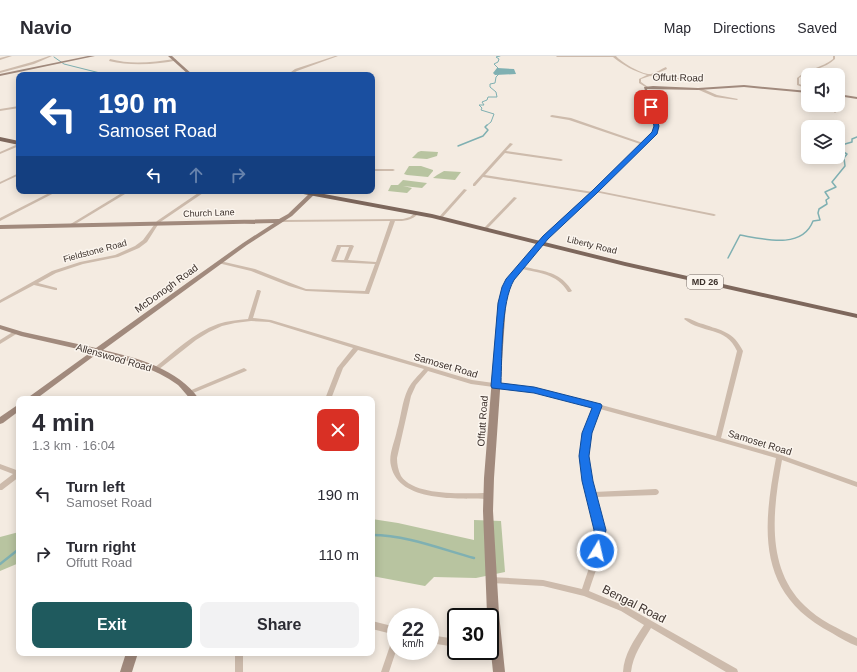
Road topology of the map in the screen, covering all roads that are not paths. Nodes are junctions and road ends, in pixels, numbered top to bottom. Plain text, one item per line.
1 (11, 56) edge
2 (51, 56) edge
3 (93, 56) edge
4 (170, 56) edge
5 (337, 56) edge
6 (557, 56) edge
7 (615, 56) edge
8 (834, 56) edge
9 (0, 60) edge
10 (110, 60) dead end
11 (175, 60) junction
12 (33, 63) junction
13 (41, 65) junction
14 (666, 68) dead end
15 (816, 68) edge
16 (189, 72) edge
17 (293, 72) edge
18 (0, 73) edge
19 (649, 74) junction
20 (801, 76) edge
21 (693, 80) dead end
22 (801, 85) edge
23 (647, 87) junction
24 (700, 89) junction
25 (801, 91) edge
26 (845, 97) edge
27 (857, 98) edge
28 (737, 99) dead end
29 (16, 107) edge
30 (0, 110) edge
31 (552, 116) dead end
32 (0, 139) edge
33 (16, 143) edge
34 (511, 144) dead end
35 (644, 144) junction
36 (16, 145) edge
37 (505, 152) junction
38 (0, 153) edge
39 (561, 160) dead end
40 (375, 170) edge
41 (393, 170) dead end
42 (16, 175) edge
43 (483, 176) junction
44 (0, 183) edge
45 (474, 185) dead end
46 (465, 190) dead end
47 (594, 192) junction
48 (50, 194) edge
49 (123, 194) edge
50 (200, 194) edge
51 (311, 194) edge
52 (323, 194) edge
53 (515, 198) dead end
54 (417, 213) junction
55 (714, 215) dead end
56 (440, 218) junction
57 (0, 220) edge
58 (394, 220) junction
59 (281, 221) junction
60 (156, 224) junction
61 (71, 225) junction
62 (0, 227) edge
63 (485, 229) junction
64 (541, 243) junction
65 (346, 261) junction
66 (220, 262) junction
67 (378, 263) junction
68 (520, 267) junction
69 (33, 283) junction
70 (55, 289) dead end
71 (259, 291) dead end
72 (570, 291) dead end
73 (0, 302) edge
74 (857, 316) edge
75 (687, 319) dead end
76 (250, 320) junction
77 (0, 327) edge
78 (16, 332) junction
79 (0, 342) edge
80 (357, 348) junction
81 (97, 350) junction
82 (156, 369) junction
83 (427, 369) junction
84 (244, 370) dead end
85 (496, 386) junction
86 (193, 395) edge
87 (34, 396) edge
88 (329, 396) edge
89 (598, 406) junction
90 (16, 409) edge
91 (0, 421) edge
92 (718, 439) junction
93 (779, 457) junction
94 (0, 466) edge
95 (16, 472) edge
96 (16, 475) edge
97 (857, 485) edge
98 (0, 488) edge
99 (656, 492) dead end
100 (592, 495) junction
101 (488, 496) junction
102 (491, 580) junction
103 (585, 593) junction
104 (492, 608) edge
105 (649, 624) junction
106 (375, 626) edge
107 (387, 629) edge
108 (857, 642) edge
109 (131, 656) edge
110 (239, 656) edge
111 (389, 660) edge
112 (497, 660) edge
113 (126, 672) edge
114 (239, 672) edge
115 (385, 672) edge
116 (499, 672) edge
117 (627, 672) edge
118 (734, 672) edge

1 - 9 street
2 - 12 street
3 - 13 street
4 - 11 street
5 - 17 street
6 - 7 street
7 - 19 street
8 - 15 street
10 - 11 street
11 - 16 street
12 - 13 street
12 - 18 street
13 - 18 street
14 - 19 street
19 - 21 street
19 - 23 street
20 - 22 street
23 - 24 street, Offutt Road
23 - 35 street, Offutt Road
24 - 25 street, Offutt Road
24 - 28 street
26 - 27 street
29 - 30 street
31 - 35 street
32 - 33 main road
34 - 37 street
35 - 47 street, Offutt Road
36 - 38 street
37 - 39 street
37 - 43 street
40 - 41 street
42 - 44 street
43 - 45 street
43 - 47 street
46 - 56 street
47 - 55 street
47 - 64 street, Offutt Road
48 - 57 street
49 - 61 street
50 - 60 street, Fieldstone Road
51 - 59 street, McDonogh Road
52 - 54 main road, Liberty Road / MD 26
53 - 63 street
54 - 56 main road, Liberty Road / MD 26
54 - 58 street, Church Lane
56 - 63 main road, Liberty Road / MD 26
58 - 59 street, Church Lane
58 - 67 street
59 - 60 street, Church Lane
59 - 66 street, McDonogh Road
60 - 61 street, Church Lane
60 - 69 street, Fieldstone Road
61 - 62 street, Church Lane
63 - 64 main road, Liberty Road / MD 26
64 - 68 street, Offutt Road
64 - 74 main road, Liberty Road / MD 26
65 - 65 street
65 - 67 street
66 - 67 street
66 - 81 street, McDonogh Road
68 - 72 street
68 - 85 street, Offutt Road
69 - 70 street
69 - 73 street, Fieldstone Road
71 - 76 street
75 - 92 street
76 - 80 street, Samoset Road
76 - 82 street, Samoset Road
77 - 78 street, Allenswood Road
78 - 79 street
78 - 81 street, Allenswood Road
80 - 83 street, Samoset Road
80 - 88 street
81 - 82 street, Allenswood Road
81 - 87 street, McDonogh Road
82 - 86 street, Allenswood Road
83 - 85 street, Samoset Road
83 - 101 street
84 - 86 street
85 - 89 street, Samoset Road
85 - 101 street, Offutt Road
89 - 92 street, Samoset Road
89 - 100 street
90 - 91 street
92 - 93 street, Samoset Road
93 - 97 street, Samoset Road
93 - 108 street
94 - 95 street
96 - 98 street
99 - 100 street
100 - 103 street
101 - 102 street, Offutt Road
102 - 103 street, Bengal Road
102 - 104 street, Offutt Road
103 - 105 street, Bengal Road
105 - 117 street
105 - 118 street, Bengal Road
106 - 107 street
109 - 113 street
110 - 114 street
111 - 115 street
112 - 116 street, Offutt Road

